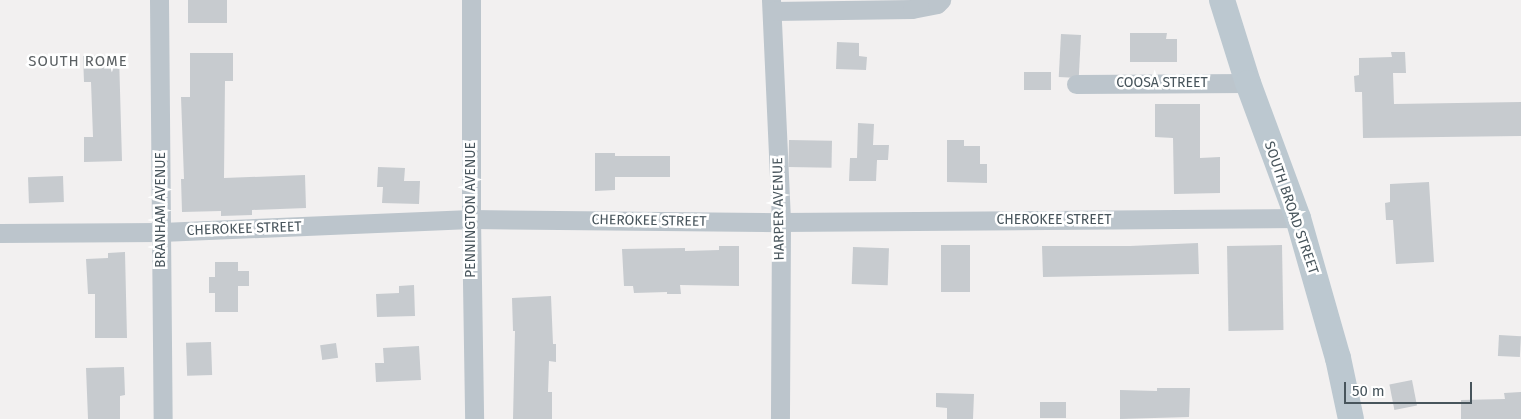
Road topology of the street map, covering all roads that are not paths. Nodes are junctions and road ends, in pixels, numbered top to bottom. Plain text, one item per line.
1 (159, 0) edge
2 (470, 0) edge
3 (1222, 0) edge
4 (939, 2) edge
5 (772, 6) edge
6 (1248, 83) junction
7 (1076, 84) dead end
8 (1298, 218) junction
9 (470, 219) junction
10 (781, 222) junction
11 (161, 232) junction
12 (0, 233) edge
13 (163, 419) edge
14 (474, 419) edge
15 (780, 419) edge
16 (1351, 419) edge

1 - 11 street, BRANHAM AVENUE
2 - 9 street, PENNINGTON AVENUE
3 - 6 main road, SOUTH BROAD STREET
4 - 5 street
5 - 10 street, HARPER AVENUE
6 - 7 street, COOSA STREET
6 - 8 main road, SOUTH BROAD STREET
8 - 10 street, CHEROKEE STREET
8 - 16 main road, SOUTH BROAD STREET
9 - 10 street, CHEROKEE STREET
9 - 11 street, CHEROKEE STREET
9 - 14 street, PENNINGTON AVENUE
10 - 15 street, HARPER AVENUE
11 - 12 street, CHEROKEE STREET
11 - 13 street, BRANHAM AVENUE

